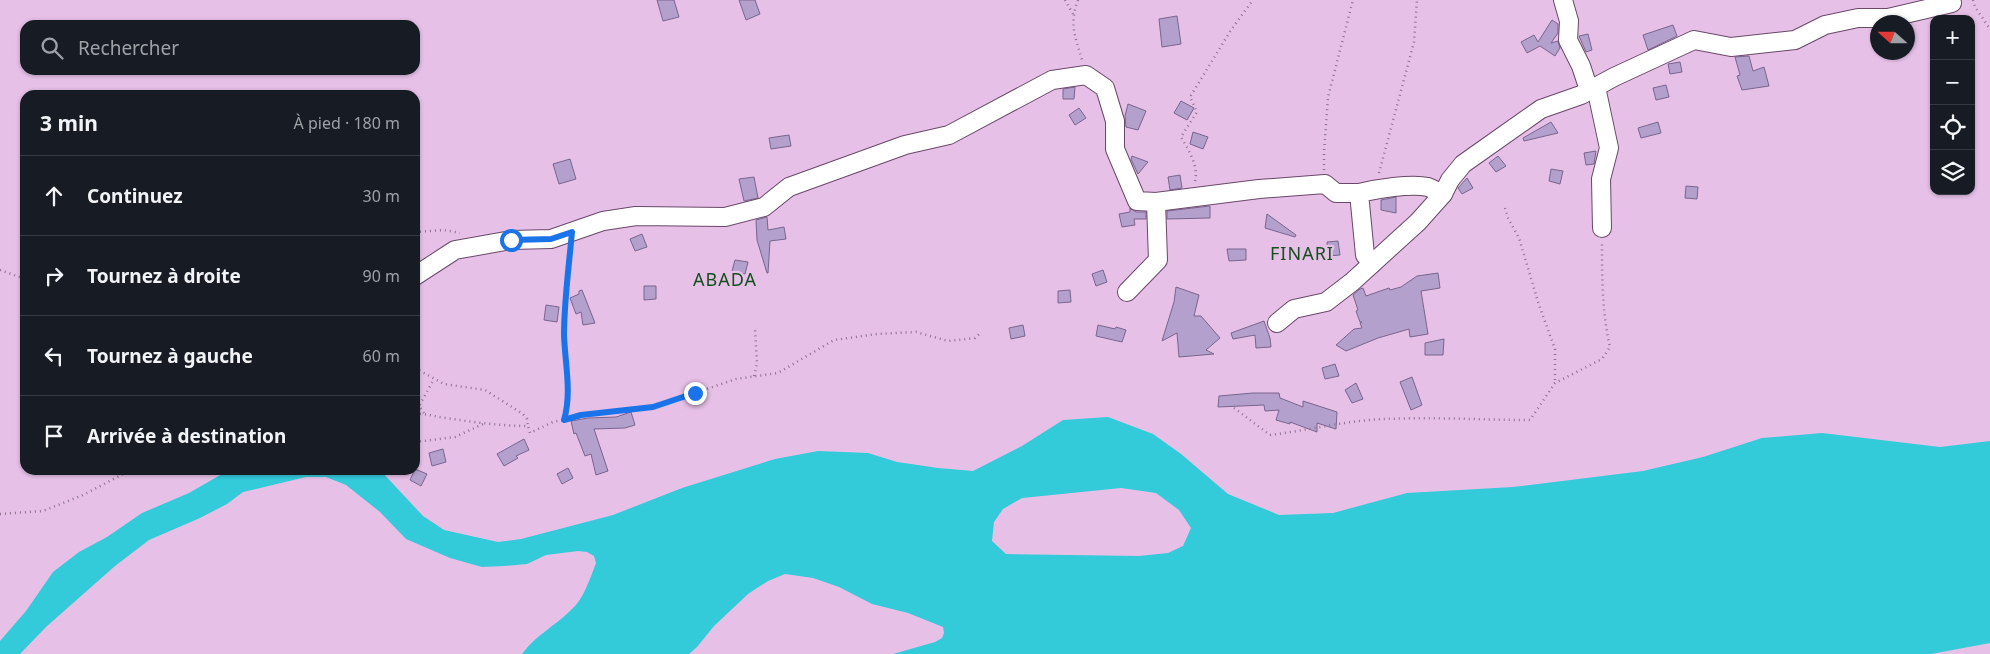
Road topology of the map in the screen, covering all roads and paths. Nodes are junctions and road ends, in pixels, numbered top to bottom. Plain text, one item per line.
1 (1065, 0) edge
2 (1078, 0) edge
3 (1253, 0) edge
4 (1353, 0) edge
5 (1417, 0) edge
6 (1563, 0) edge
7 (1973, 0) edge
8 (1952, 4) dead end
9 (1073, 14) junction
10 (1990, 29) edge
11 (1086, 75) junction
12 (1593, 89) junction
13 (1325, 184) junction
14 (1367, 191) junction
15 (1443, 194) junction
16 (1191, 197) junction
17 (1156, 202) junction
18 (1505, 208) dead end
19 (1602, 228) joint
20 (572, 232) junction
21 (1372, 264) junction
22 (0, 270) edge
23 (420, 273) edge
24 (20, 276) edge
25 (1128, 292) dead end
26 (1277, 323) dead end
27 (755, 327) dead end
28 (981, 332) dead end
29 (420, 371) edge
30 (754, 376) junction
31 (434, 379) junction
32 (1555, 383) junction
33 (420, 404) edge
34 (420, 407) edge
35 (1234, 408) dead end
36 (420, 413) edge
37 (424, 413) junction
38 (564, 420) junction
39 (484, 423) junction
40 (528, 426) junction
41 (420, 441) edge
42 (121, 475) edge
43 (0, 514) edge

1 - 9 path
2 - 9 path
3 - 16 path
4 - 13 path
5 - 14 path
6 - 12 street
7 - 10 path
8 - 12 street
9 - 11 path
11 - 17 street
11 - 20 street
12 - 15 street
12 - 19 street
13 - 14 street
13 - 16 street
14 - 15 street
14 - 21 street
15 - 21 street
16 - 17 street
17 - 25 street
18 - 32 path
19 - 32 path
20 - 23 street
20 - 38 path
21 - 26 street
22 - 24 path
27 - 30 path
28 - 30 path
29 - 31 path
30 - 38 path
31 - 33 path
31 - 40 path
32 - 35 path
34 - 37 path
36 - 37 path
37 - 39 path
38 - 40 path
39 - 40 path
39 - 41 path
42 - 43 path

